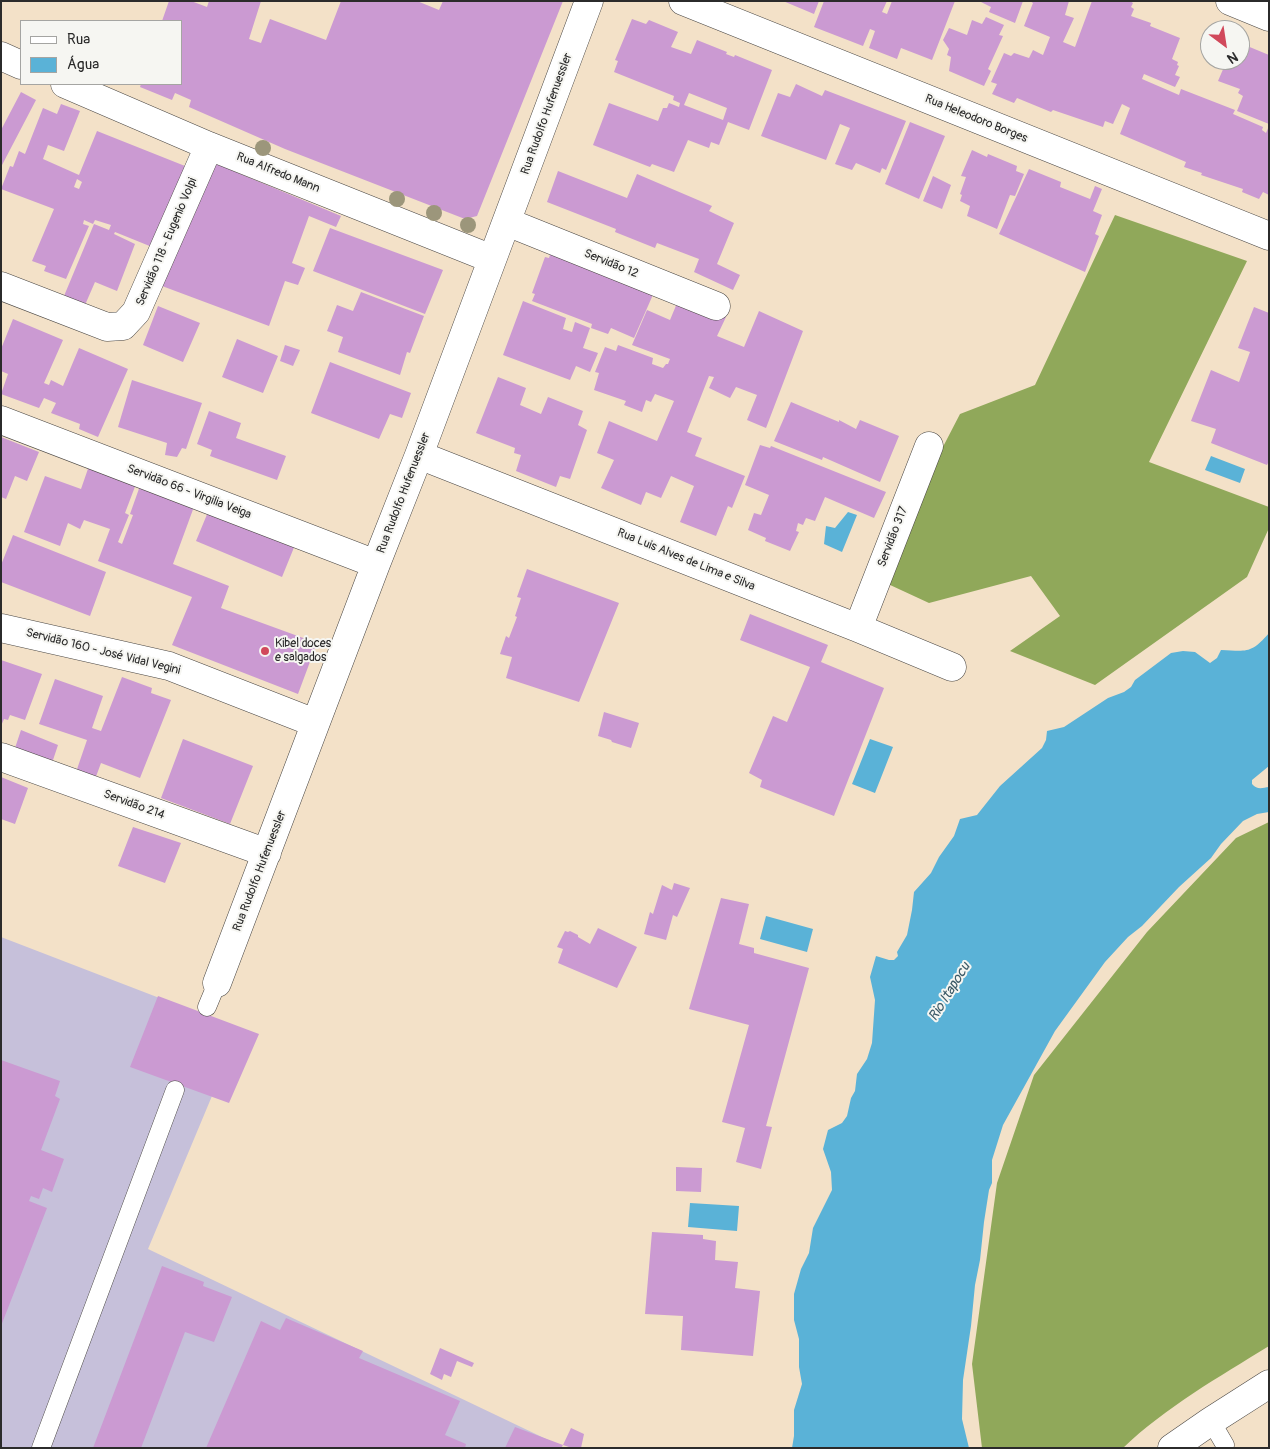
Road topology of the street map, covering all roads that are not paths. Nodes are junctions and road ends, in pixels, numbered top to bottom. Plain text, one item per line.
1 (589, 1) edge
2 (683, 1) edge
3 (1230, 1) edge
4 (1269, 17) edge
5 (1, 56) edge
6 (20, 65) edge
7 (67, 85) edge
8 (209, 146) junction
9 (506, 222) junction
10 (1269, 236) edge
11 (492, 259) junction
12 (1, 286) edge
13 (716, 306) dead end
14 (1, 420) edge
15 (929, 446) dead end
16 (419, 455) junction
17 (376, 564) junction
18 (1, 628) edge
19 (858, 628) junction
20 (952, 667) dead end
21 (315, 723) junction
22 (1, 757) edge
23 (267, 853) junction
24 (212, 995) dead end
25 (175, 1090) dead end
26 (1269, 1384) edge
27 (1211, 1421) junction
28 (1225, 1445) dead end
29 (41, 1448) edge
30 (1172, 1448) edge

1 - 9 street, Rua Rudolfo Hufenuessler
2 - 10 street, Rua Heleodoro Borges
3 - 4 street
5 - 6 street
7 - 8 street, Rua Alfredo Mann
8 - 11 street, Rua Alfredo Mann
8 - 12 street, Servidão 118 - Eugenio Volpi
9 - 11 street, Rua Rudolfo Hufenuessler
9 - 13 street, Servidão 12
11 - 16 street, Rua Rudolfo Hufenuessler
14 - 17 street, Servidão 66 - Virgilia Veiga
15 - 19 street, Servidão 317
16 - 17 street, Rua Rudolfo Hufenuessler
16 - 19 street, Rua Luis Alves de Lima e Silva
17 - 21 street, Rua Rudolfo Hufenuessler
18 - 21 street, Servidão 160 - José Vidal Vegini
19 - 20 street, Rua Luis Alves de Lima e Silva
21 - 23 street, Rua Rudolfo Hufenuessler
22 - 23 street, Servidão 214
23 - 24 street, Rua Rudolfo Hufenuessler
25 - 29 lane
26 - 27 street
27 - 28 lane
27 - 30 street

